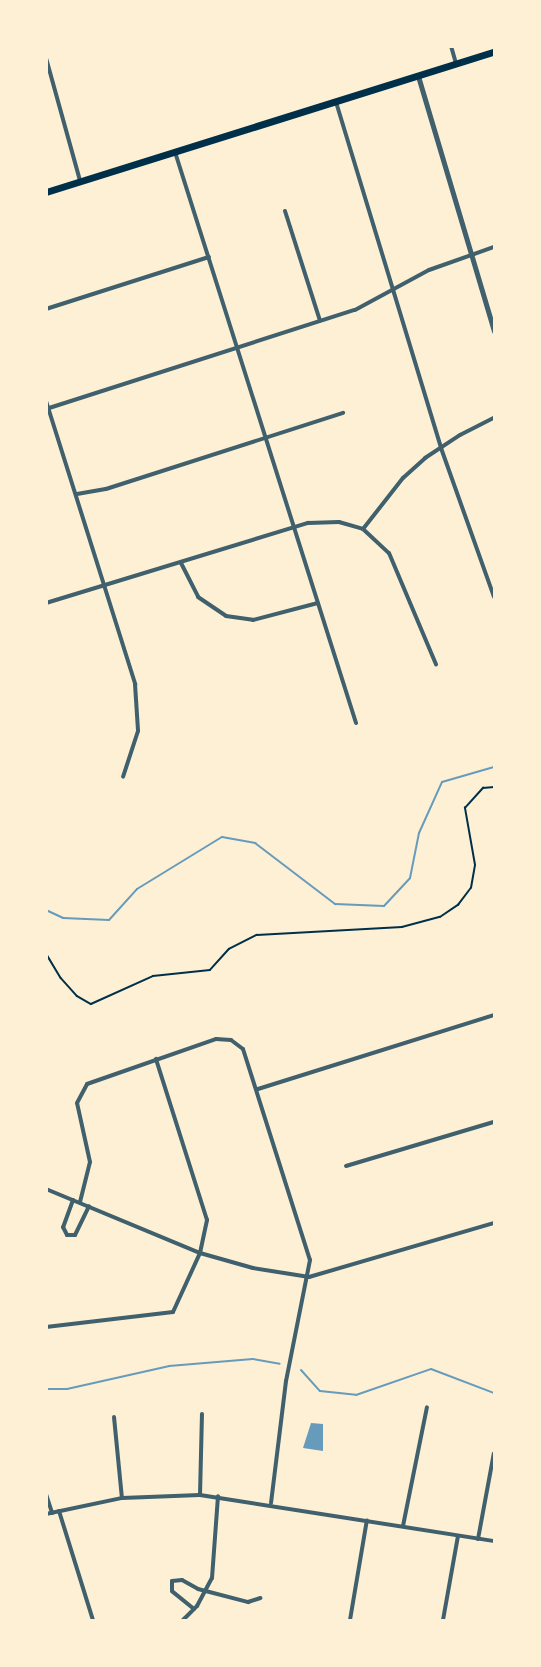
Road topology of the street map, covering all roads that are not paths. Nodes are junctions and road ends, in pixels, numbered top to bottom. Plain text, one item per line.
1 (451, 46) edge
2 (495, 52) edge
3 (46, 58) edge
4 (457, 64) junction
5 (418, 76) junction
6 (336, 102) junction
7 (175, 151) junction
8 (80, 181) junction
9 (46, 192) edge
10 (285, 211) dead end
11 (495, 247) edge
12 (472, 254) junction
13 (209, 257) junction
14 (394, 289) junction
15 (46, 309) edge
16 (320, 321) junction
17 (495, 331) edge
18 (238, 347) junction
19 (46, 400) edge
20 (48, 408) edge
21 (343, 412) dead end
22 (495, 418) edge
23 (266, 436) junction
24 (441, 448) junction
25 (77, 494) junction
26 (294, 527) junction
27 (363, 529) junction
28 (181, 562) junction
29 (106, 586) junction
30 (495, 597) edge
31 (46, 603) edge
32 (318, 603) junction
33 (436, 664) dead end
34 (356, 723) dead end
35 (123, 777) dead end
36 (495, 1015) edge
37 (156, 1059) junction
38 (258, 1089) junction
39 (495, 1122) edge
40 (346, 1166) dead end
41 (46, 1189) edge
42 (73, 1200) junction
43 (80, 1202) junction
44 (89, 1206) junction
45 (495, 1223) edge
46 (200, 1253) junction
47 (309, 1277) junction
48 (46, 1327) edge
49 (427, 1407) dead end
50 (202, 1414) dead end
51 (114, 1417) dead end
52 (495, 1453) edge
53 (46, 1494) edge
54 (200, 1495) junction
55 (218, 1496) junction
56 (122, 1498) junction
57 (271, 1503) junction
58 (59, 1511) junction
59 (49, 1514) edge
60 (367, 1520) junction
61 (403, 1526) junction
62 (458, 1536) junction
63 (478, 1539) junction
64 (495, 1541) edge
65 (207, 1590) junction
66 (260, 1598) dead end
67 (194, 1609) junction
68 (93, 1620) edge
69 (183, 1620) edge
70 (350, 1620) edge
71 (443, 1620) edge

1 - 4 street
2 - 4 main road
3 - 8 street
4 - 5 main road
5 - 6 main road
5 - 12 street
6 - 7 main road
6 - 14 street
7 - 8 main road
7 - 13 street
8 - 9 main road
10 - 16 street
11 - 12 street
12 - 14 street
12 - 17 street
13 - 15 street
13 - 18 street
14 - 16 street
14 - 24 street
16 - 18 street
18 - 20 street
18 - 23 street
19 - 20 street
20 - 25 street
21 - 23 street
22 - 24 street
23 - 25 street
23 - 26 street
24 - 27 street
24 - 30 street
25 - 29 street
26 - 27 street
26 - 28 street
26 - 32 street
27 - 33 street
28 - 29 street
28 - 32 street
29 - 31 street
29 - 35 street
32 - 34 street
36 - 38 street
37 - 38 street
37 - 43 street
37 - 46 street
38 - 47 street
39 - 40 street
41 - 42 street
42 - 43 street
42 - 44 street
43 - 44 street
44 - 46 street
45 - 47 street
46 - 47 street
46 - 48 street
47 - 57 street
49 - 61 street
50 - 54 street
51 - 56 street
52 - 63 street
53 - 59 street
54 - 55 street
54 - 56 street
55 - 57 street
55 - 65 street
56 - 58 street
57 - 60 street
58 - 59 street
58 - 68 street
60 - 61 street
60 - 70 street
61 - 62 street
62 - 63 street
62 - 71 street
63 - 64 street
65 - 66 street
65 - 67 street
65 - 67 street
67 - 69 street

